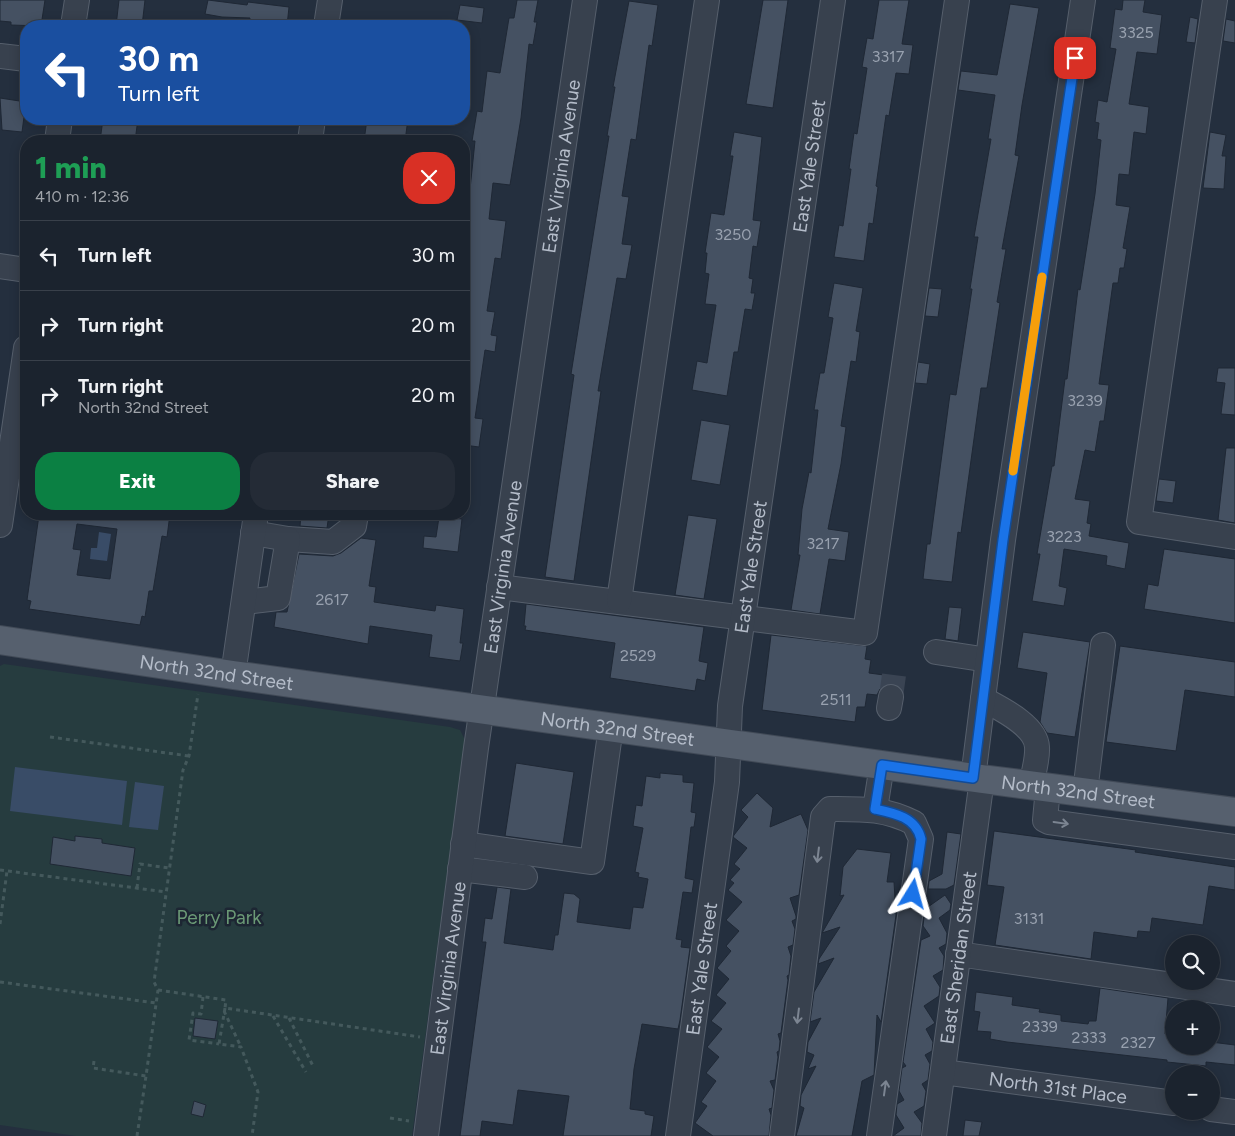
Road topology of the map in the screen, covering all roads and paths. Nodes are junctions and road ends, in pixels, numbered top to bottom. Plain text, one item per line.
1 (77, 0) edge
2 (330, 0) edge
3 (585, 0) edge
4 (707, 0) edge
5 (833, 0) edge
6 (958, 0) edge
7 (1083, 0) edge
8 (1215, 0) edge
9 (74, 20) edge
10 (327, 20) edge
11 (0, 56) edge
12 (20, 58) edge
13 (0, 266) edge
14 (20, 269) edge
15 (20, 360) edge
16 (11, 377) edge
17 (355, 520) edge
18 (255, 524) edge
19 (0, 525) edge
20 (1235, 538) edge
21 (288, 539) junction
22 (499, 587) junction
23 (619, 601) junction
24 (244, 602) junction
25 (743, 617) junction
26 (0, 640) edge
27 (1103, 646) dead end
28 (936, 652) dead end
29 (988, 660) junction
30 (233, 675) junction
31 (198, 694) dead end
32 (983, 699) junction
33 (482, 709) junction
34 (611, 727) junction
35 (50, 737) dead end
36 (728, 744) junction
37 (189, 756) junction
38 (882, 765) junction
39 (977, 779) junction
40 (1040, 787) junction
41 (1084, 792) junction
42 (875, 809) junction
43 (1231, 811) edge
44 (463, 844) junction
45 (1228, 846) edge
46 (169, 868) junction
47 (460, 869) junction
48 (0, 870) edge
49 (7, 871) junction
50 (525, 877) dead end
51 (137, 888) junction
52 (166, 892) junction
53 (0, 924) edge
54 (958, 954) junction
55 (0, 982) edge
56 (158, 990) junction
57 (1235, 994) edge
58 (203, 997) junction
59 (156, 1003) junction
60 (225, 1010) junction
61 (272, 1015) junction
62 (289, 1018) junction
63 (423, 1037) dead end
64 (219, 1044) junction
65 (241, 1047) junction
66 (94, 1061) dead end
67 (314, 1068) dead end
68 (306, 1072) dead end
69 (943, 1072) junction
70 (146, 1076) junction
71 (1165, 1103) edge
72 (1220, 1110) edge
73 (1235, 1112) edge
74 (390, 1118) dead end
75 (419, 1128) edge
76 (137, 1136) edge
77 (252, 1136) edge
78 (678, 1136) edge
79 (782, 1136) edge
80 (879, 1136) edge
81 (934, 1136) edge

1 - 9 street
2 - 10 street
3 - 22 street, East Virginia Avenue
4 - 23 street
5 - 25 street, East Yale Street
6 - 25 street
7 - 29 street, East Sheridan Street
8 - 20 street
11 - 12 street
13 - 14 street
15 - 16 street
16 - 19 street
17 - 21 street
18 - 21 street
18 - 24 street
21 - 24 street
22 - 23 street
22 - 33 street, East Virginia Avenue
23 - 25 street
24 - 30 street
25 - 36 street, East Yale Street
26 - 30 main road, North 32nd Street
27 - 41 street
28 - 29 street
29 - 32 street, East Sheridan Street
30 - 33 main road, North 32nd Street
31 - 37 path
32 - 39 street, East Sheridan Street
32 - 40 street
33 - 34 main road, North 32nd Street
33 - 44 street, East Virginia Avenue
34 - 36 main road, North 32nd Street
34 - 44 street
35 - 37 path
36 - 38 main road, North 32nd Street
36 - 78 street, East Yale Street
37 - 46 path
38 - 39 main road, North 32nd Street
38 - 42 street
39 - 40 main road, North 32nd Street
39 - 54 street, East Sheridan Street
40 - 41 main road, North 32nd Street
40 -> 45 street
41 - 43 main road, North 32nd Street
42 -> 79 street
80 -> 42 street
43 - 45 street
44 - 47 street, East Virginia Avenue
46 - 51 path
46 - 52 path
47 - 50 street
47 - 75 street, East Virginia Avenue
48 - 49 path
49 - 51 path
49 - 53 path
51 - 52 path
52 - 56 path
54 - 57 street
54 - 69 street, East Sheridan Street
55 - 59 path
56 - 58 path
56 - 59 path
58 - 60 path
58 - 64 path
59 - 70 path
60 - 61 path
60 - 64 path
60 - 65 path
61 - 62 path
61 - 68 path
62 - 63 path
62 - 67 path
64 - 65 path
65 - 77 path
66 - 70 path
69 - 71 street, North 31st Place
69 - 81 street, East Sheridan Street
70 - 76 path
72 - 73 street
74 - 75 path

